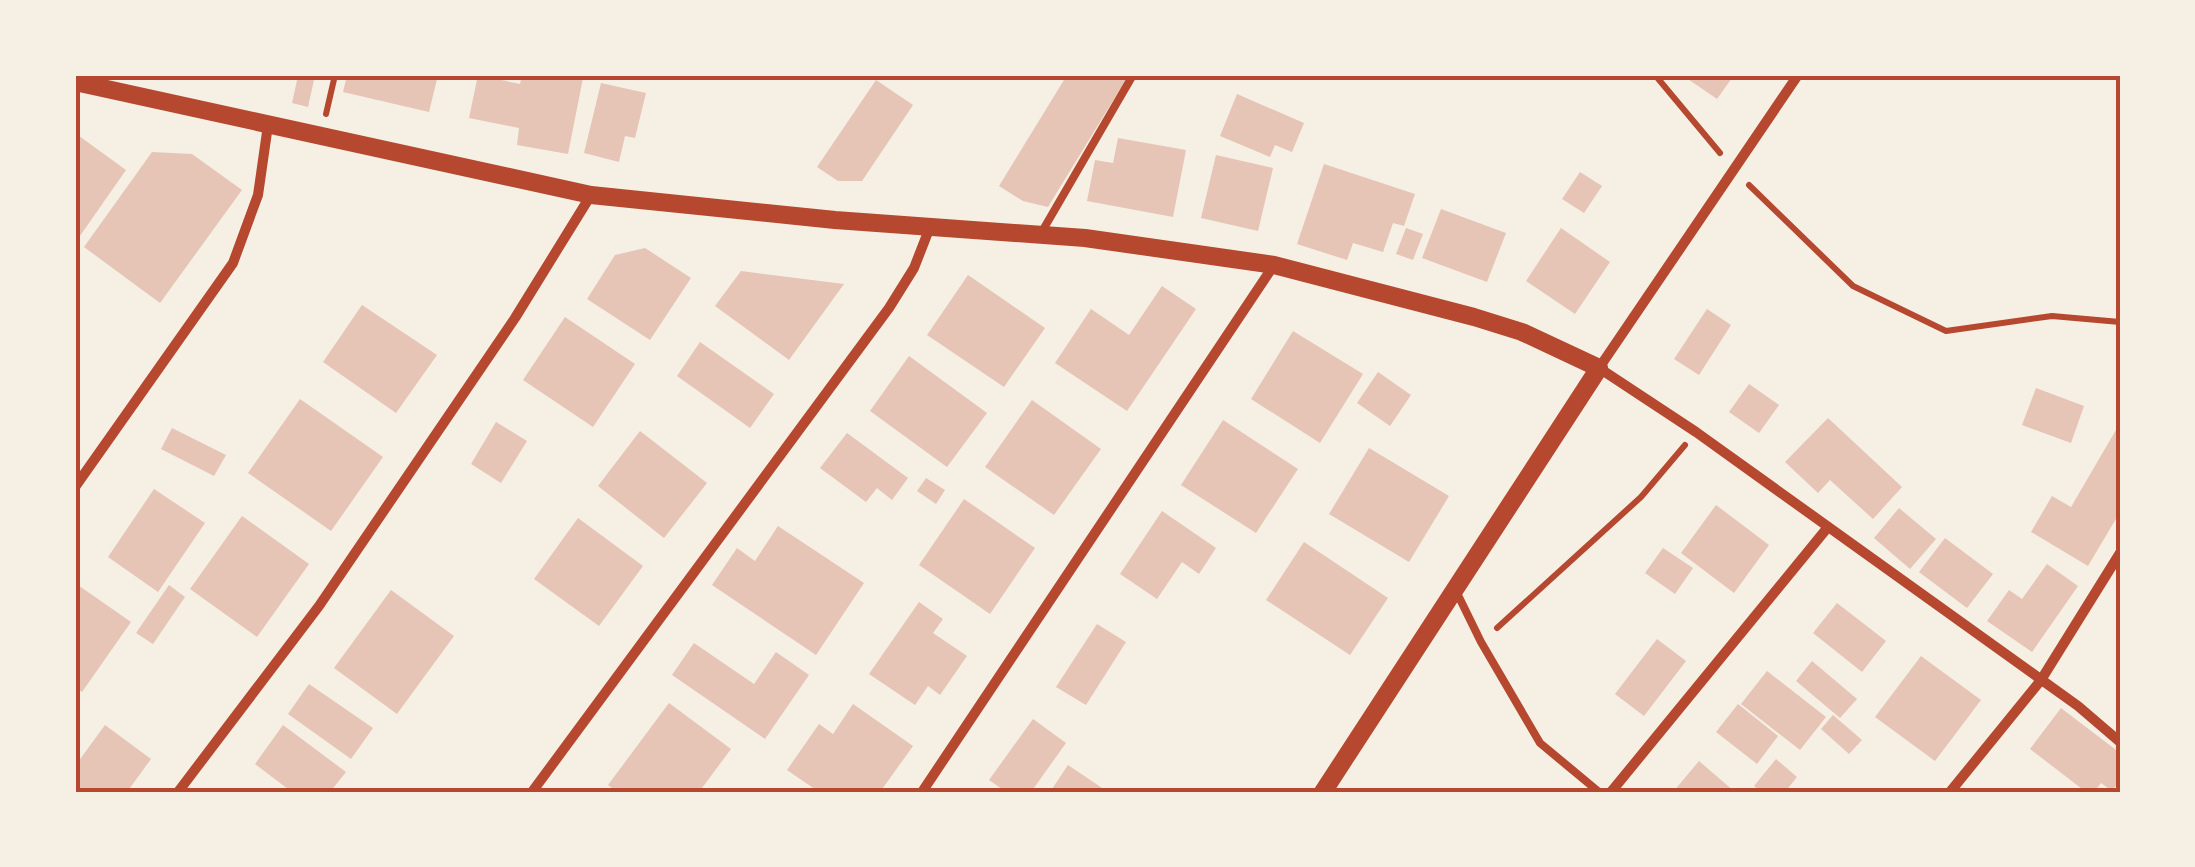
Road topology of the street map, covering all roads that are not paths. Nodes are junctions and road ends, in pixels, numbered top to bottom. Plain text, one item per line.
1 (1133, 75) edge
2 (1798, 75) edge
3 (75, 82) edge
4 (268, 125) junction
5 (592, 196) junction
6 (930, 226) junction
7 (1040, 234) junction
8 (1274, 266) junction
9 (1599, 368) junction
10 (75, 488) edge
11 (1828, 528) junction
12 (2120, 553) edge
13 (1455, 588) junction
14 (2041, 680) junction
15 (2120, 742) edge
16 (178, 792) edge
17 (532, 792) edge
18 (922, 792) edge
19 (1322, 792) edge
20 (1598, 792) edge
21 (1611, 792) edge
22 (1950, 792) edge

1 - 7 lane
2 - 9 street
3 - 4 street
4 - 5 street
4 - 10 street
5 - 6 street
5 - 16 street
6 - 7 street
6 - 17 street
7 - 8 street
8 - 9 street
8 - 18 street
9 - 11 street
9 - 13 street
11 - 14 street
11 - 21 street
12 - 14 street
13 - 19 street
13 - 20 lane
14 - 15 street
14 - 22 street

